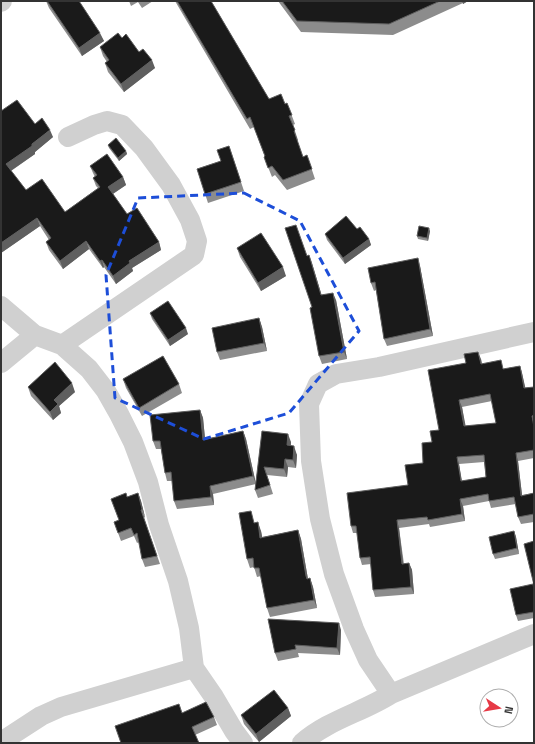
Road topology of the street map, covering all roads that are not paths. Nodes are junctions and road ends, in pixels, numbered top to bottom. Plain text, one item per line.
1 (68, 137) dead end
2 (1, 306) edge
3 (534, 332) edge
4 (36, 335) junction
5 (62, 345) junction
6 (1, 363) edge
7 (534, 634) edge
8 (194, 668) junction
9 (391, 694) junction
10 (1, 742) edge
11 (243, 743) edge
12 (302, 743) edge

1 - 5 street
2 - 4 street
3 - 9 street
4 - 5 street
4 - 6 street
5 - 8 street
7 - 9 street
8 - 10 street
8 - 11 street
9 - 12 street

